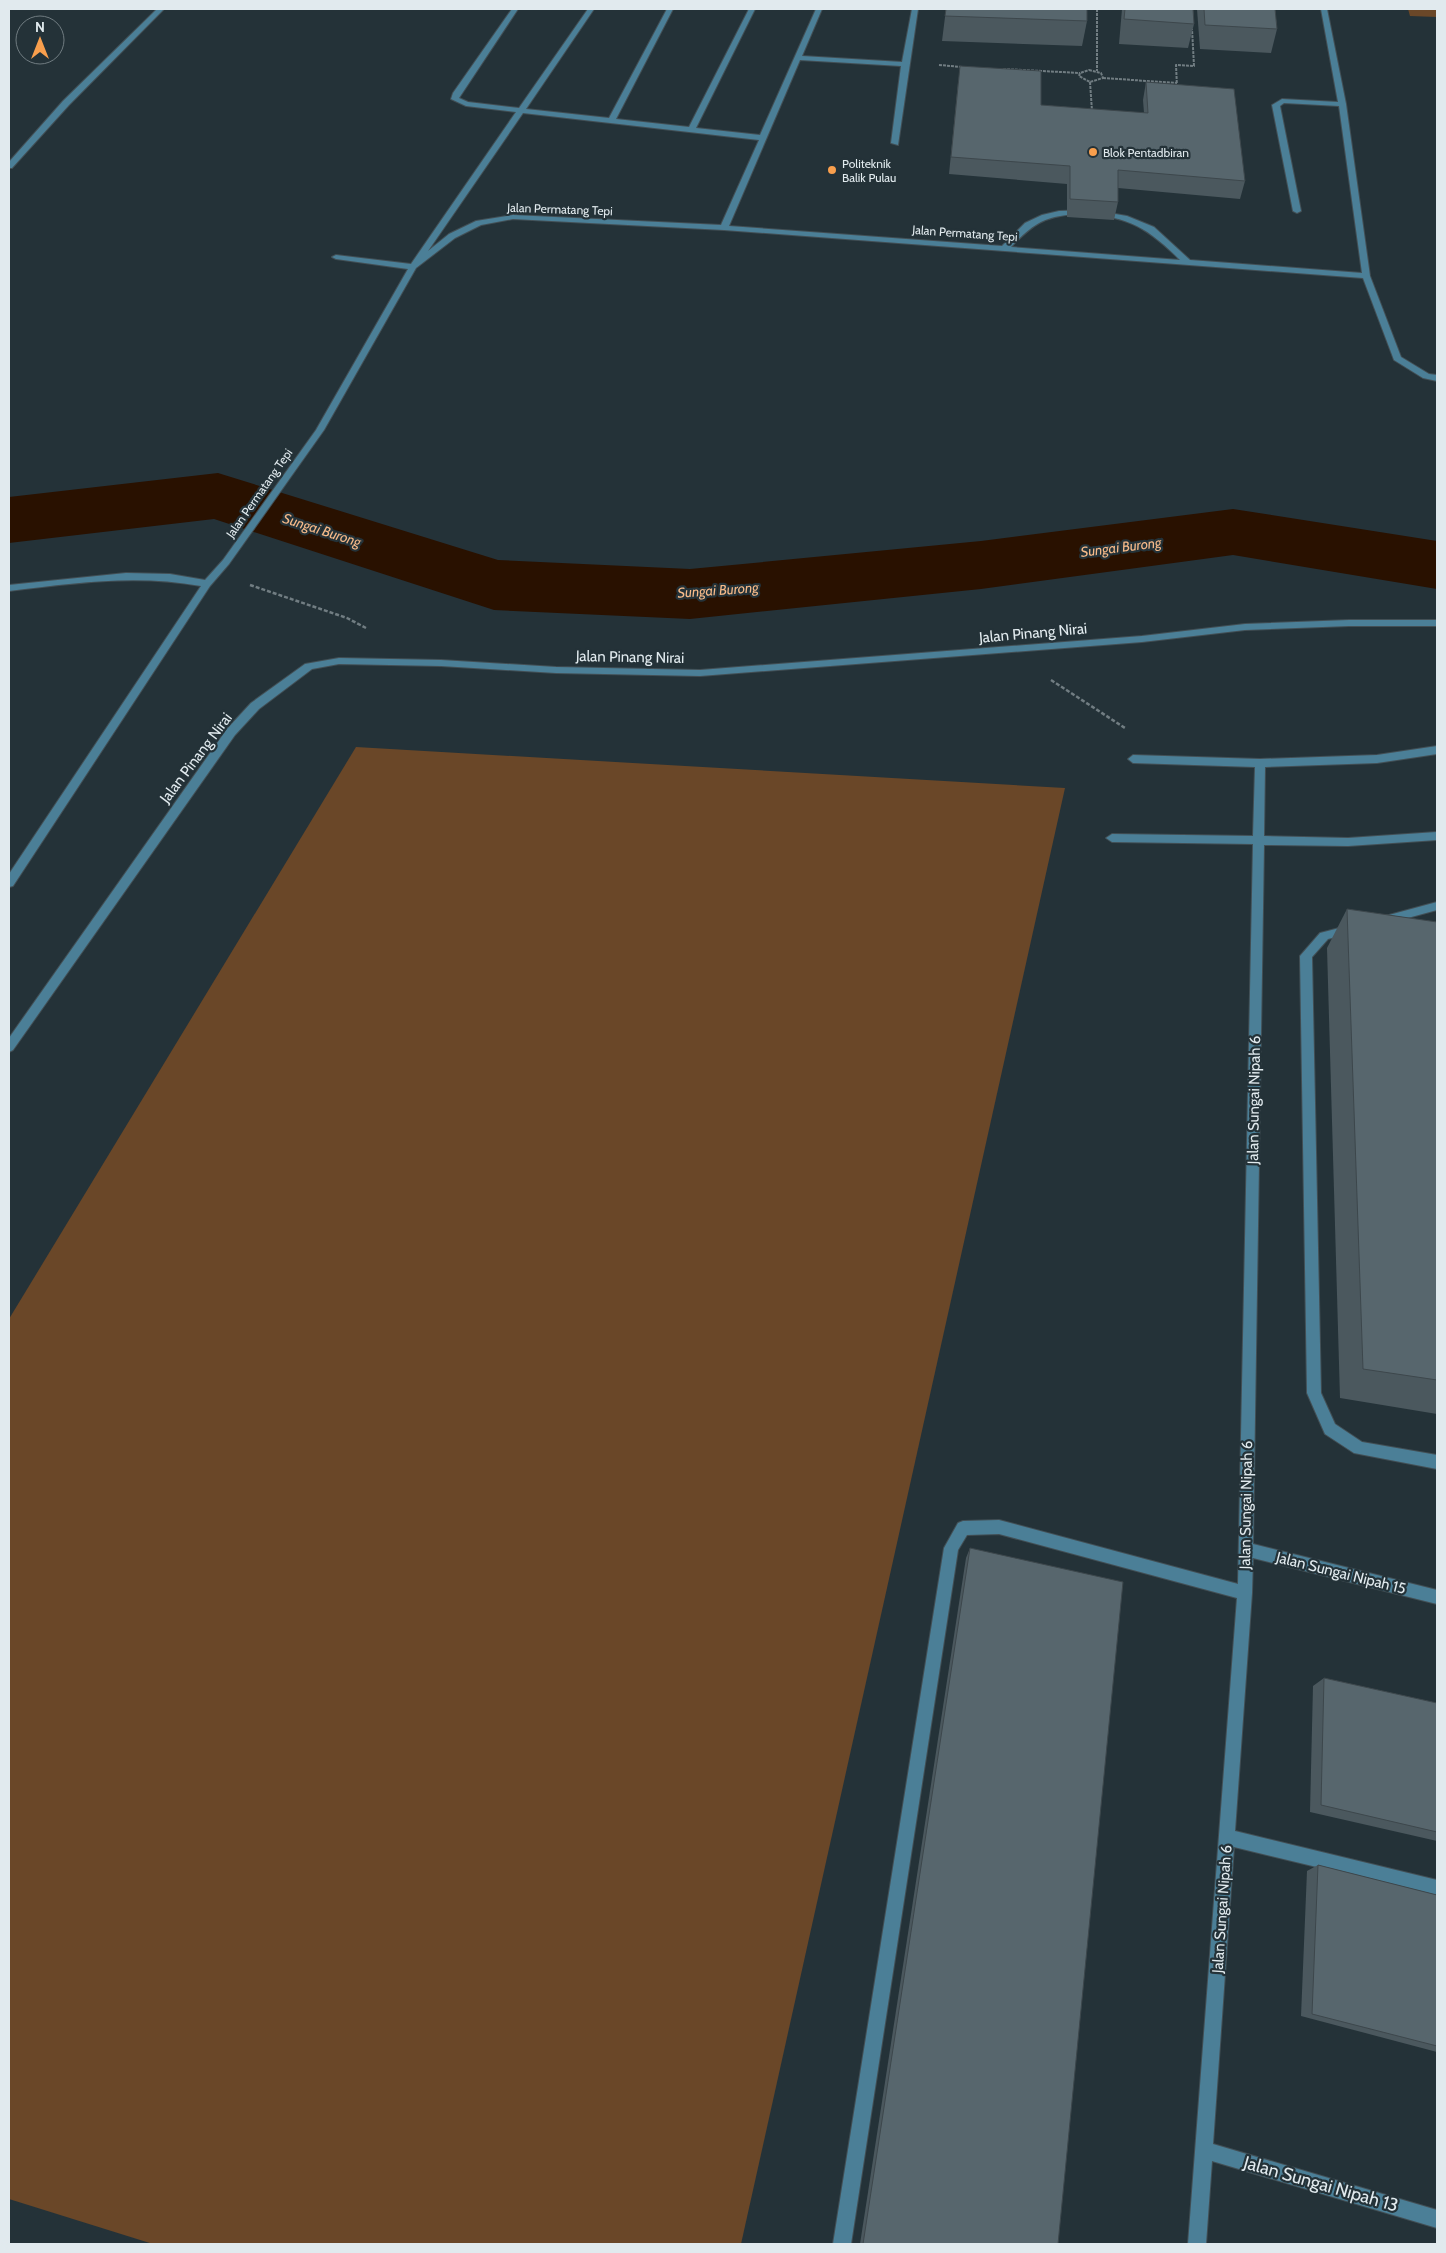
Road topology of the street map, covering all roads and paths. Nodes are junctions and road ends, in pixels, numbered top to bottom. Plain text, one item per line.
1 (161, 9) edge
2 (515, 9) edge
3 (591, 9) edge
4 (670, 9) edge
5 (752, 9) edge
6 (819, 9) edge
7 (915, 9) edge
8 (1097, 9) edge
9 (1324, 9) edge
10 (1192, 28) edge
11 (798, 58) junction
12 (905, 64) junction
13 (964, 67) edge
14 (1002, 69) edge
15 (1097, 71) junction
16 (1080, 73) junction
17 (1103, 78) junction
18 (1090, 82) junction
19 (1177, 82) junction
20 (1177, 92) edge
21 (1342, 104) junction
22 (520, 111) junction
23 (1092, 118) edge
24 (612, 120) junction
25 (692, 130) junction
26 (764, 138) junction
27 (895, 143) dead end
28 (9, 166) edge
29 (1297, 211) dead end
30 (724, 228) junction
31 (1004, 249) junction
32 (336, 257) dead end
33 (1188, 263) junction
34 (414, 267) junction
35 (1366, 276) junction
36 (1437, 378) edge
37 (217, 573) junction
38 (207, 584) junction
39 (9, 588) edge
40 (1437, 624) edge
41 (372, 630) dead end
42 (1006, 650) junction
43 (1437, 750) edge
44 (1133, 760) dead end
45 (1174, 761) junction
46 (1260, 763) junction
47 (1437, 836) edge
48 (1112, 838) dead end
49 (1259, 840) junction
50 (9, 883) edge
51 (1437, 906) edge
52 (9, 1047) edge
53 (1437, 1462) edge
54 (1245, 1549) junction
55 (1245, 1593) junction
56 (1437, 1597) edge
57 (1227, 1837) junction
58 (1437, 1888) edge
59 (1204, 2150) junction
60 (1437, 2219) edge
61 (842, 2244) edge
62 (1197, 2244) edge

1 - 28 street
2 - 22 street
3 - 22 street
4 - 24 street
5 - 25 street
6 - 11 street
7 - 12 street
8 - 15 path
9 - 21 street
10 - 19 path
11 - 12 street
11 - 26 street
12 - 13 path
12 - 27 street
14 - 16 path
15 - 16 path
15 - 17 path
16 - 18 path
17 - 18 path
17 - 19 path
18 - 23 path
19 - 20 path
21 - 29 street
21 - 35 street
22 - 24 street
22 - 34 street
24 - 25 street
25 - 26 street
26 - 30 street
30 - 31 street, Jalan Permatang Tepi
30 - 34 street, Jalan Permatang Tepi
31 - 33 street, Jalan Permatang Tepi
31 - 33 street
32 - 34 street
33 - 35 street, Jalan Permatang Tepi
34 - 37 street, Jalan Permatang Tepi
35 - 36 street
37 - 38 street, Jalan Permatang Tepi
37 - 41 path
38 - 39 street
38 - 50 street, Jalan Permatang Tepi
40 - 42 street, Jalan Pinang Nirai
42 - 45 path
42 - 52 street, Jalan Pinang Nirai
43 - 46 street
44 - 45 street
45 - 46 street
46 - 49 street, Jalan Sungai Nipah 6
47 - 49 street
48 - 49 street
49 - 54 street, Jalan Sungai Nipah 6
51 - 53 street
54 - 55 street, Jalan Sungai Nipah 6
54 - 56 street, Jalan Sungai Nipah 15
55 - 57 street, Jalan Sungai Nipah 6
55 - 61 street
57 - 58 street
57 - 59 street, Jalan Sungai Nipah 6
59 - 60 street, Jalan Sungai Nipah 13
59 - 62 street, Jalan Sungai Nipah 6

